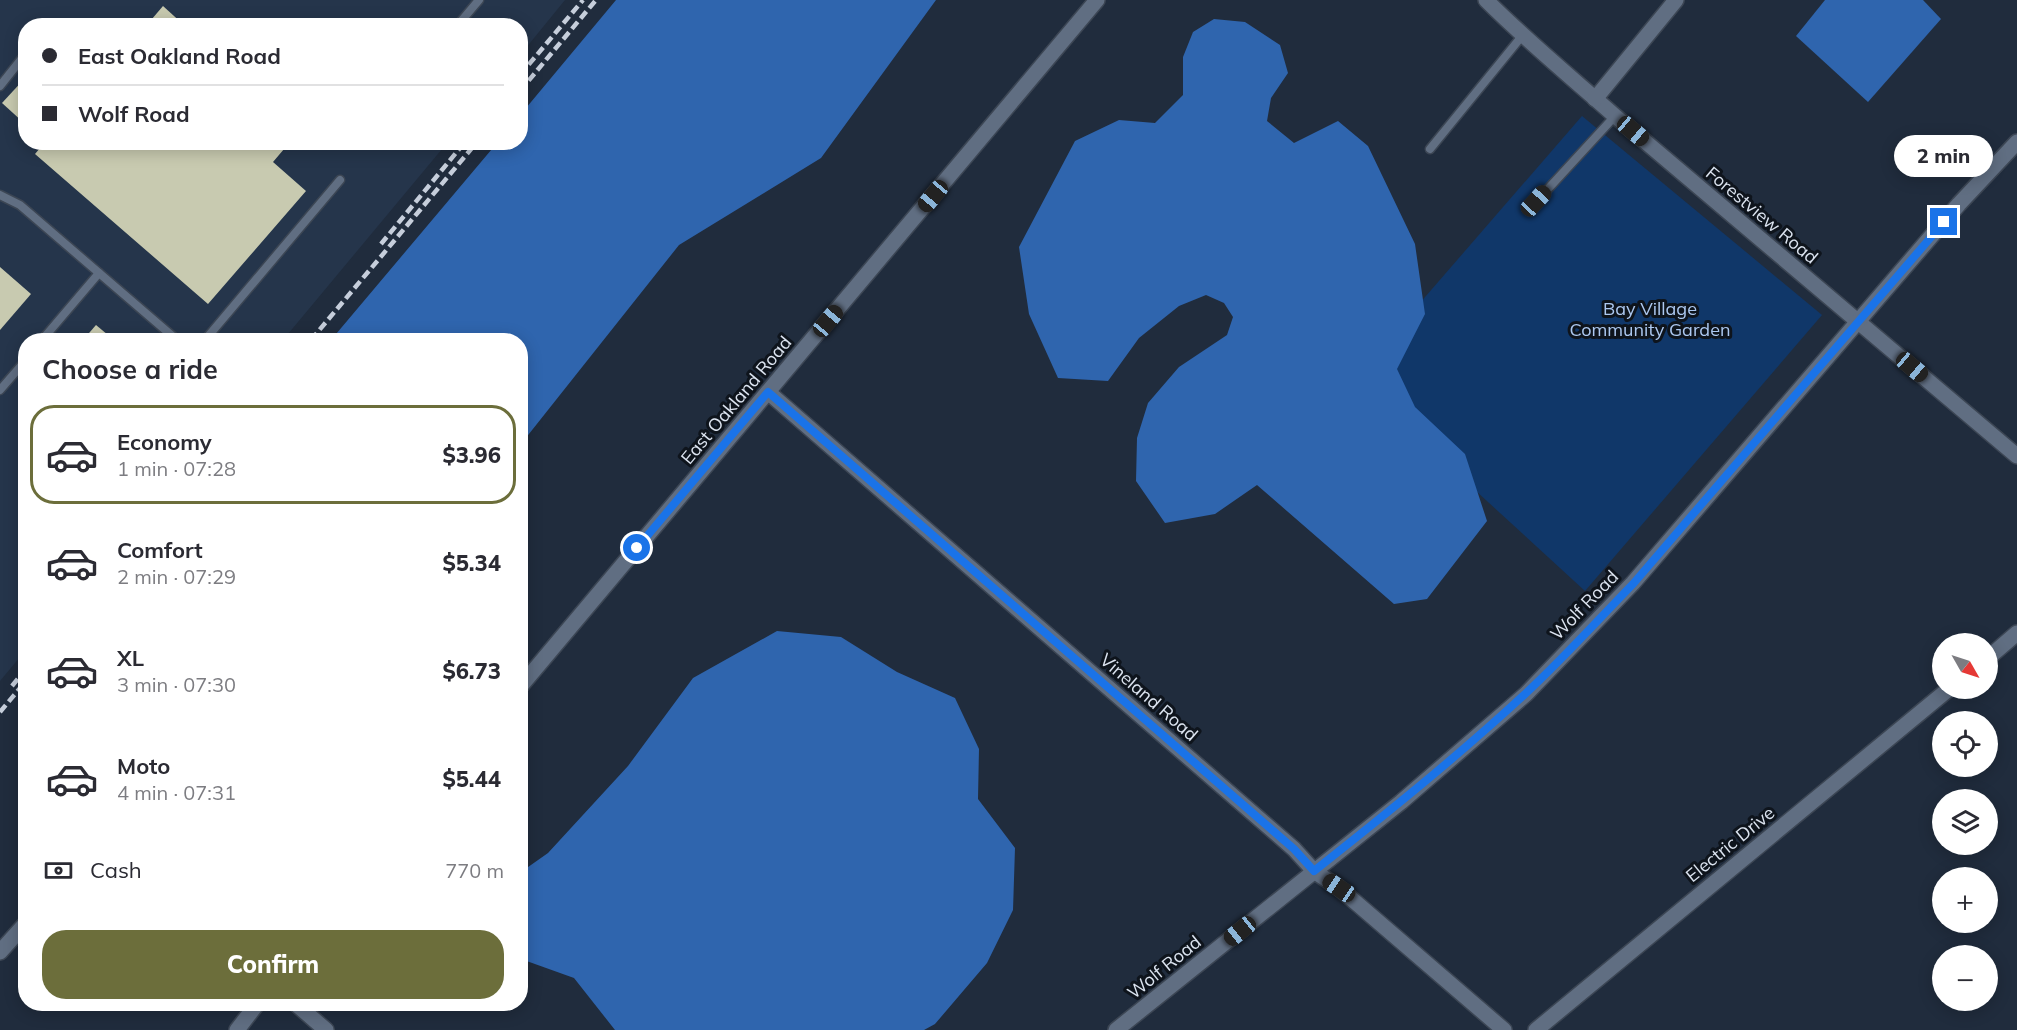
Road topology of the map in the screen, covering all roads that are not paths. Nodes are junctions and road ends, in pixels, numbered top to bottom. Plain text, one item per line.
1 (479, 0) edge
2 (1097, 0) edge
3 (1486, 0) edge
4 (1677, 0) edge
5 (464, 18) edge
6 (1522, 36) junction
7 (18, 63) edge
8 (0, 86) edge
9 (1595, 99) junction
10 (1616, 116) junction
11 (2017, 142) edge
12 (1430, 149) dead end
13 (340, 180) dead end
14 (0, 195) edge
15 (1536, 201) dead end
16 (99, 273) junction
17 (1859, 322) junction
18 (48, 333) edge
19 (169, 333) edge
20 (211, 333) edge
21 (18, 369) edge
22 (0, 390) edge
23 (768, 392) junction
24 (2017, 456) edge
25 (2017, 633) edge
26 (1998, 649) edge
27 (528, 677) edge
28 (1937, 699) edge
29 (1314, 871) junction
30 (18, 932) edge
31 (0, 952) edge
32 (252, 1011) edge
33 (304, 1011) edge
34 (237, 1030) edge
35 (326, 1030) edge
36 (1116, 1030) edge
37 (1504, 1030) edge
38 (1536, 1030) edge

1 - 5 lane
2 - 23 street, East Oakland Road
3 - 6 street, Forestview Road
4 - 9 street
6 - 9 street, Forestview Road
6 - 12 lane
7 - 8 lane
9 - 10 street, Forestview Road
10 - 15 lane
10 - 17 street, Forestview Road
11 - 17 street, Wolf Road
13 - 20 lane
14 - 16 lane
16 - 18 lane
16 - 19 lane
17 - 24 street, Forestview Road
17 - 29 street, Wolf Road
21 - 22 lane
23 - 27 street, East Oakland Road
23 - 29 street, Vineland Road
25 - 26 street
28 - 38 street, Electric Drive
29 - 36 street, Wolf Road
29 - 37 street, Vineland Road
30 - 31 street
32 - 34 street
33 - 35 street

